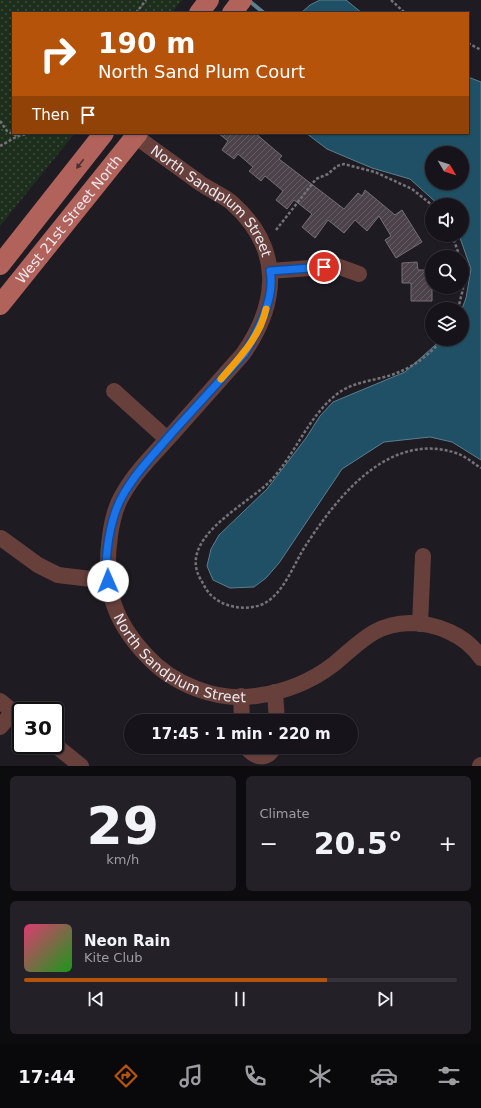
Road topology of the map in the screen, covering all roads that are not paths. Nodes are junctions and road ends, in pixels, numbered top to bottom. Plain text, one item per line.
1 (209, 0) edge
2 (242, 0) edge
3 (200, 12) edge
4 (233, 12) edge
5 (103, 134) edge
6 (135, 134) edge
7 (0, 265) edge
8 (270, 271) junction
9 (359, 274) dead end
10 (0, 305) edge
11 (114, 391) dead end
12 (167, 439) junction
13 (1, 538) edge
14 (423, 556) dead end
15 (108, 581) junction
16 (420, 624) junction
17 (481, 658) edge
18 (275, 692) junction
19 (241, 696) junction
20 (0, 701) edge
21 (12, 711) edge
22 (242, 714) edge
23 (277, 714) edge
24 (12, 719) edge
25 (0, 727) edge
26 (64, 752) edge
27 (253, 754) edge
28 (269, 754) edge
29 (81, 766) edge

1 - 3 main road
2 - 4 main road
5 -> 7 main road, West 21st Street North
6 - 8 street, North Sandplum Street
6 - 10 main road, West 21st Street North
8 - 9 street
8 - 12 street, North Sandplum Street
11 - 12 street
12 - 15 street, North Sandplum Street
13 - 15 street
14 - 16 street
15 - 19 street, North Sandplum Street
16 - 17 street, North Sandplum Street
16 - 18 street, North Sandplum Street
18 - 19 street, North Sandplum Street
18 - 23 street
19 - 22 street
20 - 21 street
24 - 25 street
26 - 29 street
27 - 28 street

